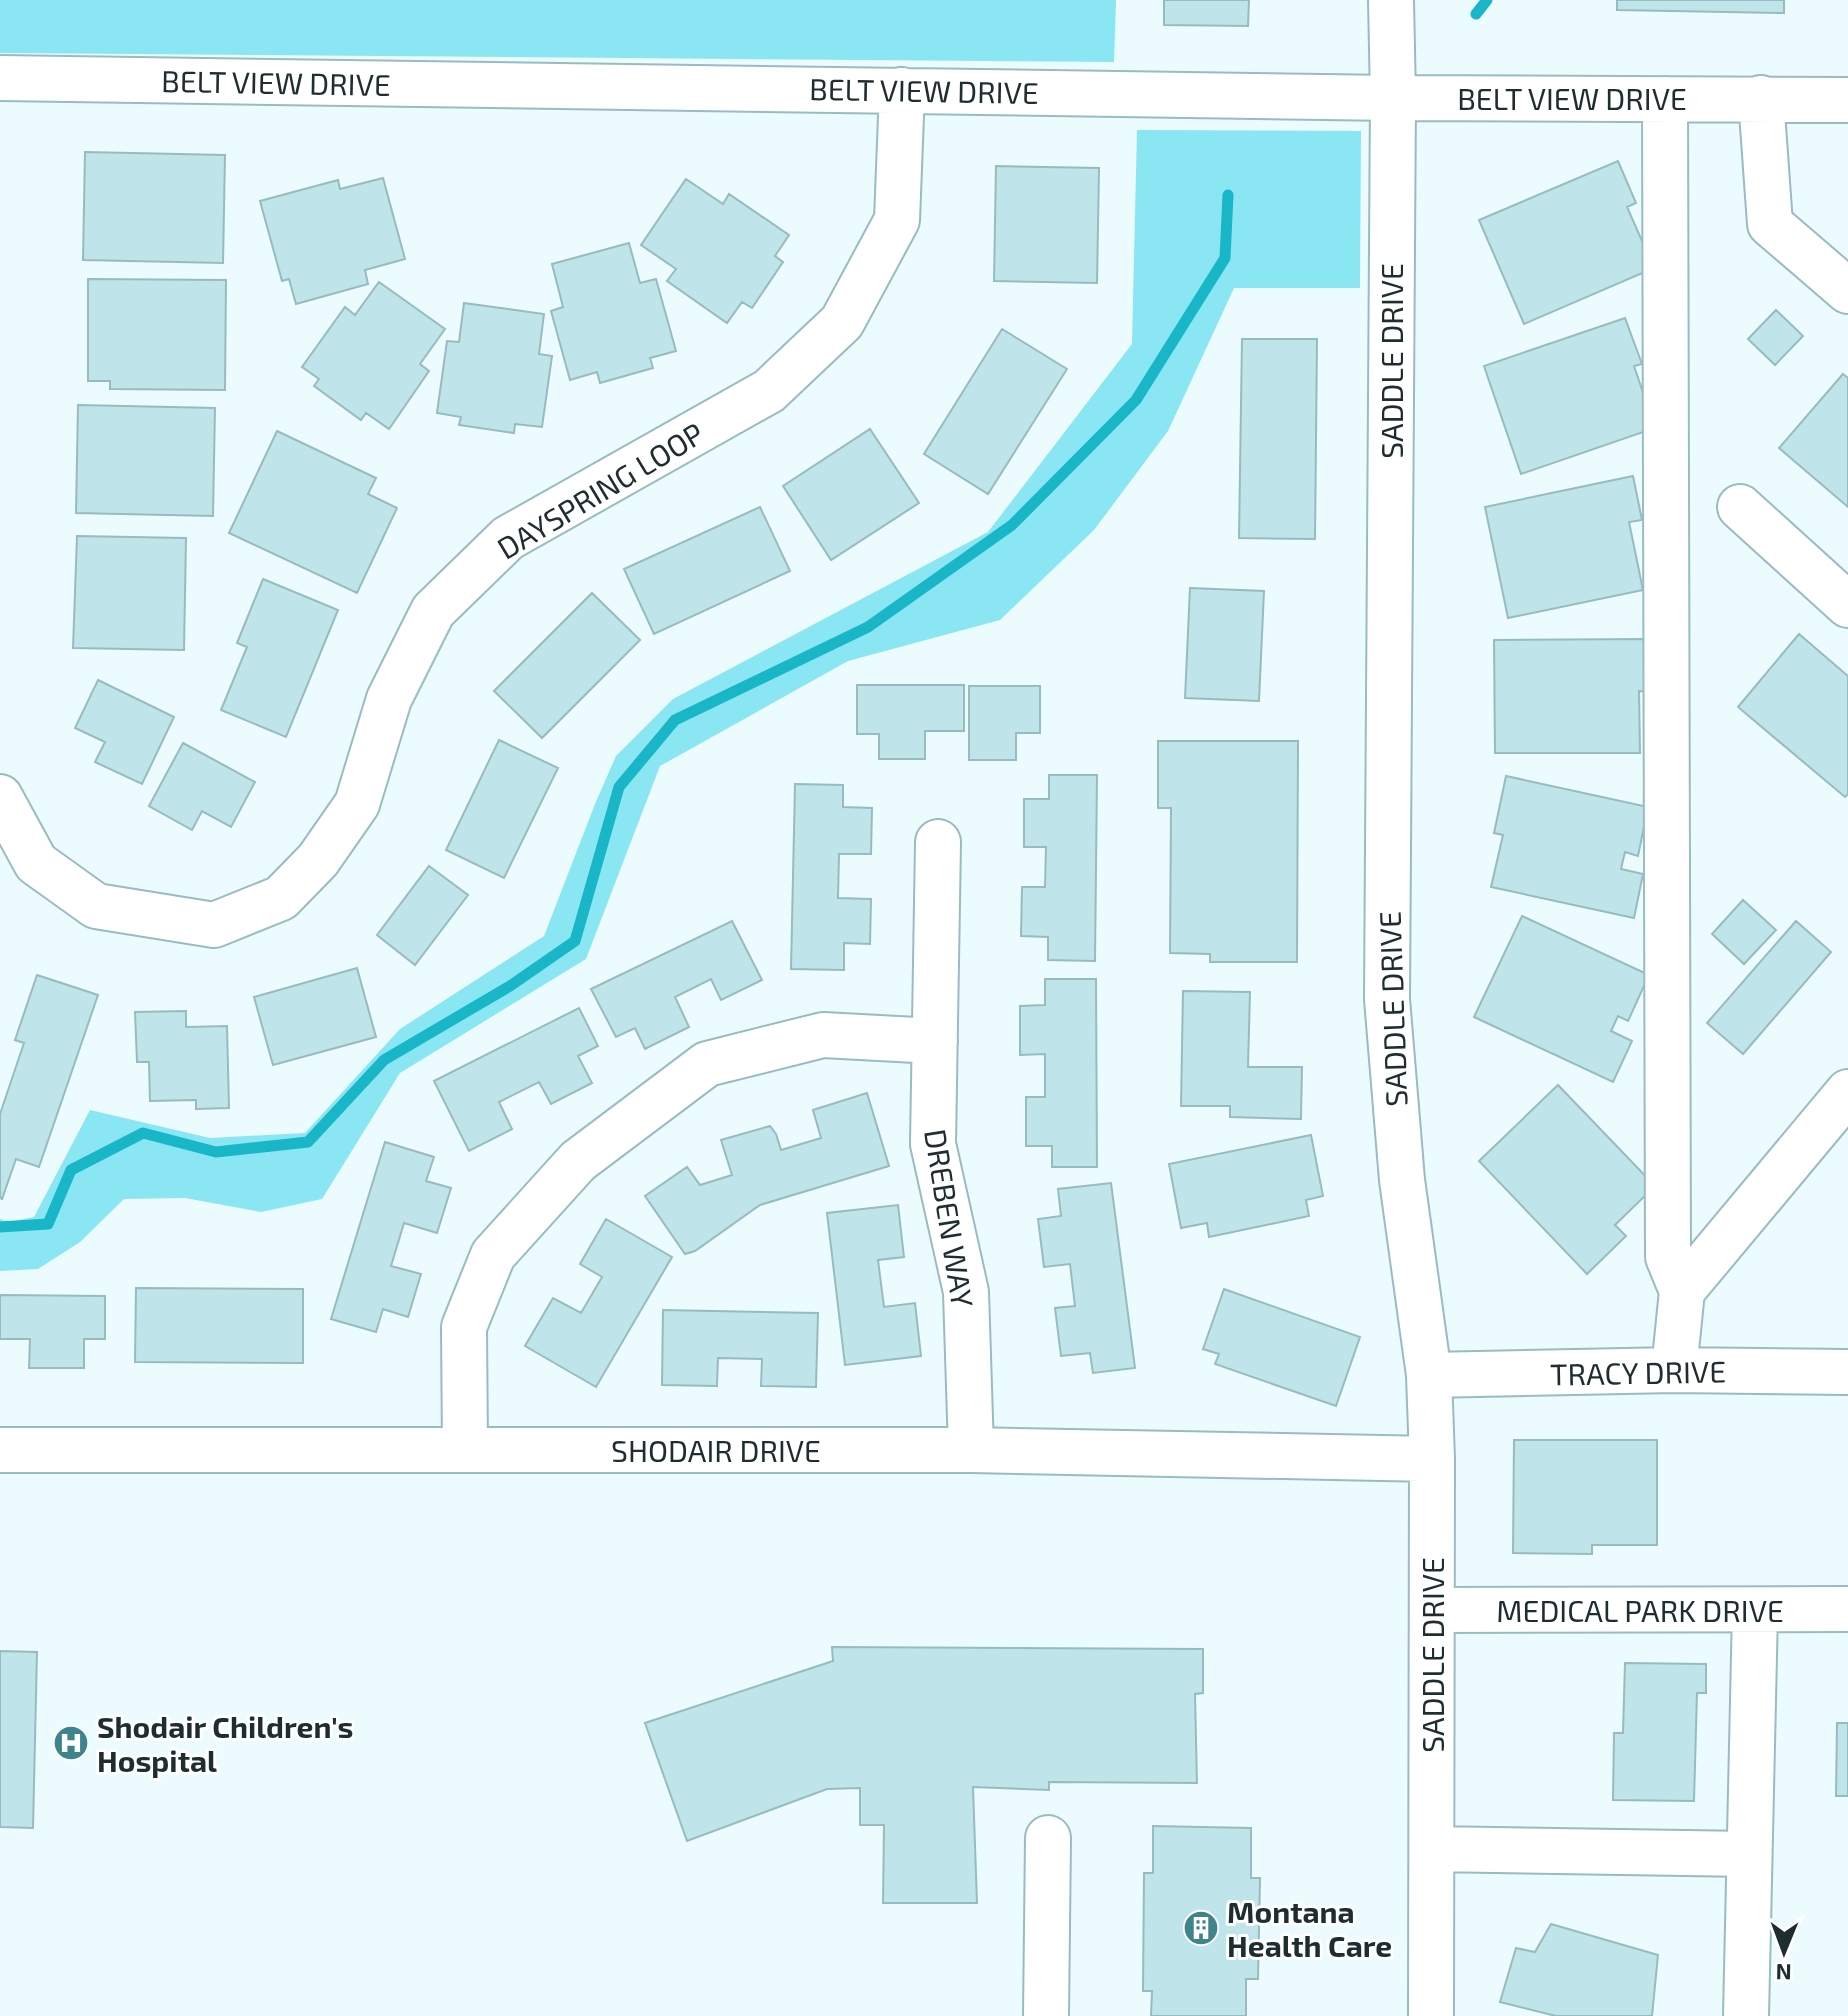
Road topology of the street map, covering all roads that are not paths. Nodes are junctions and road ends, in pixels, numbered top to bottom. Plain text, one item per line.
1 (1391, 0) edge
2 (0, 78) edge
3 (902, 90) junction
4 (1393, 98) junction
5 (1761, 98) junction
6 (1665, 99) junction
7 (1848, 100) edge
8 (1848, 291) edge
9 (1740, 507) dead end
10 (1848, 605) edge
11 (0, 797) edge
12 (938, 842) dead end
13 (935, 1041) junction
14 (1848, 1092) edge
15 (1682, 1291) junction
16 (1674, 1370) junction
17 (1848, 1372) edge
18 (1429, 1375) junction
19 (465, 1449) junction
20 (0, 1450) edge
21 (971, 1450) junction
22 (1432, 1459) junction
23 (1848, 1609) edge
24 (1432, 1610) junction
25 (1755, 1610) junction
26 (1048, 1838) dead end
27 (1432, 1849) junction
28 (1749, 1854) junction
29 (1046, 2016) edge
30 (1431, 2016) edge
31 (1746, 2016) edge

1 - 4 street, SADDLE DRIVE
2 - 3 street, BELT VIEW DRIVE
3 - 4 street, BELT VIEW DRIVE
3 - 11 street, DAYSPRING LOOP
4 - 6 street, BELT VIEW DRIVE
4 - 18 street, SADDLE DRIVE
5 - 6 street, BELT VIEW DRIVE
5 - 7 street, BELT VIEW DRIVE
5 - 8 street
6 - 15 street
9 - 10 street
12 - 13 street, DREBEN WAY
13 - 19 street
13 - 21 street, DREBEN WAY
14 - 15 street
15 - 16 street
16 - 17 street, TRACY DRIVE
16 - 18 street, TRACY DRIVE
18 - 22 street, SADDLE DRIVE
19 - 20 street, SHODAIR DRIVE
19 - 21 street, SHODAIR DRIVE
21 - 22 street, SHODAIR DRIVE
22 - 24 street, SADDLE DRIVE
23 - 25 street, MEDICAL PARK DRIVE
24 - 25 street, MEDICAL PARK DRIVE
24 - 27 street, SADDLE DRIVE
25 - 28 street
26 - 29 street
27 - 28 street
27 - 30 street, SADDLE DRIVE
28 - 31 street

